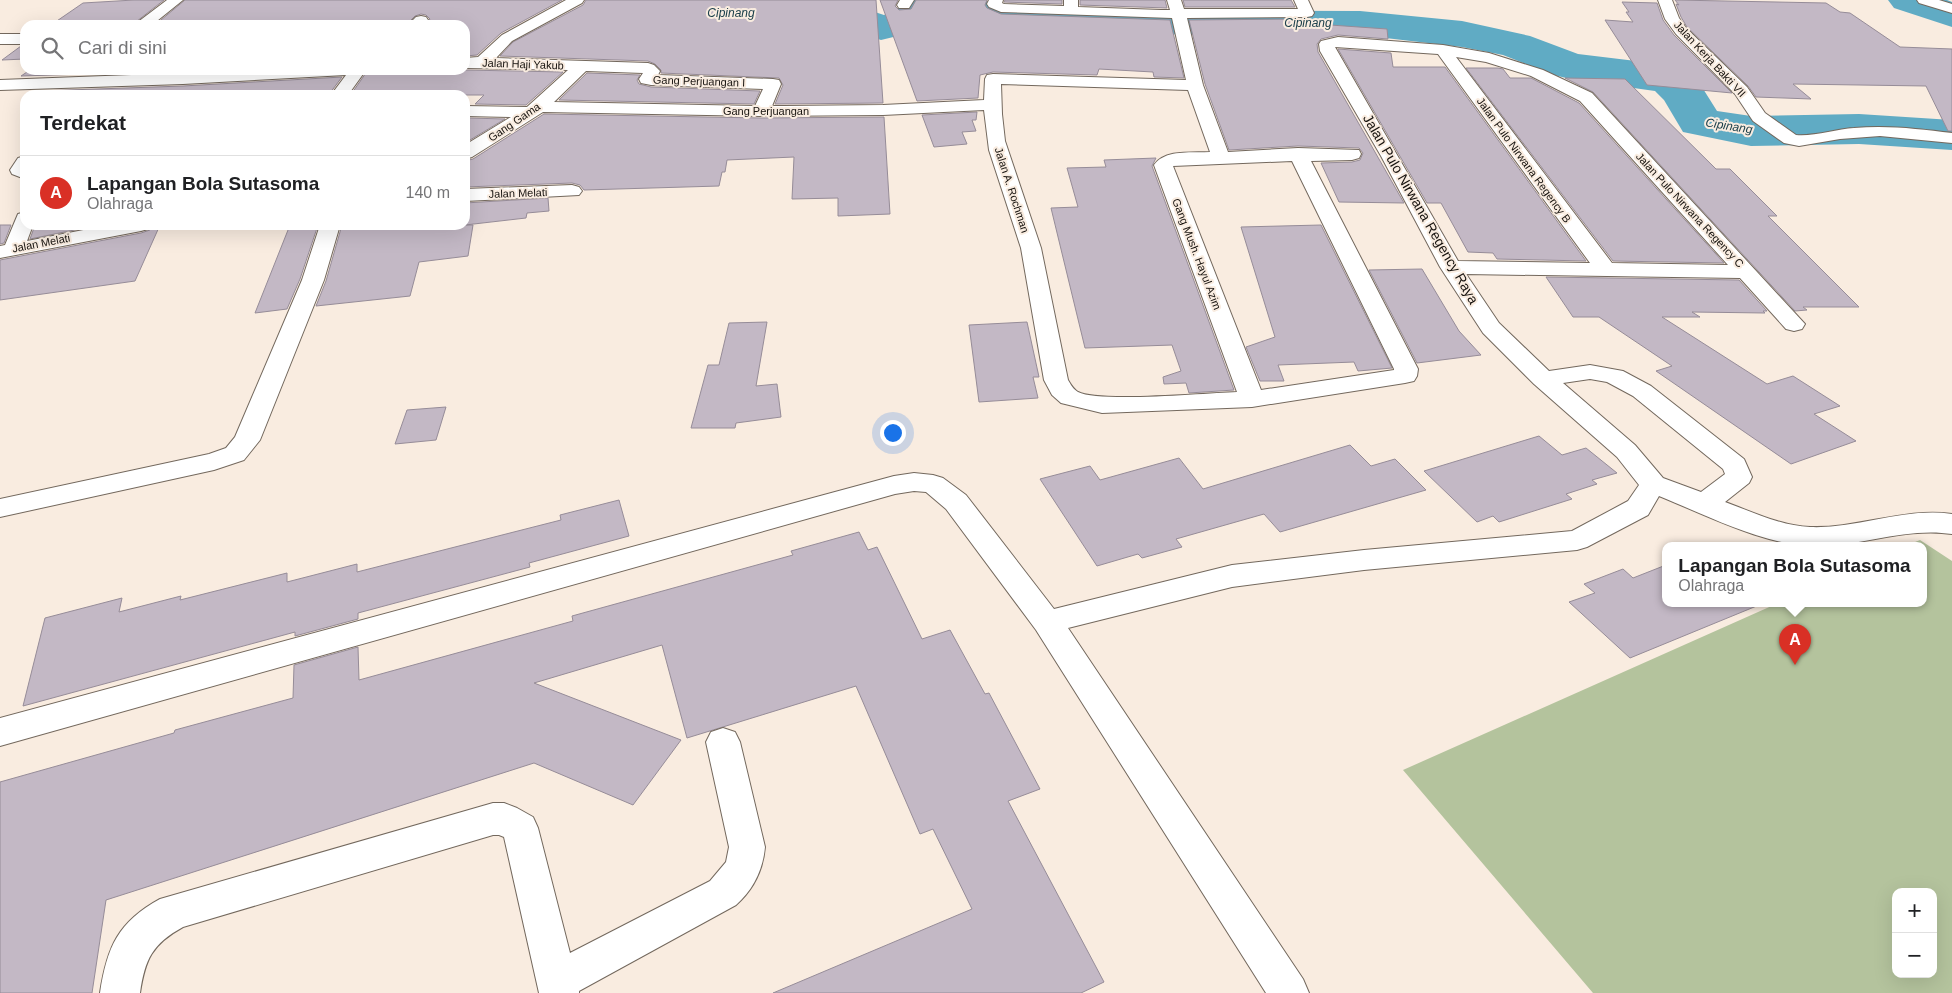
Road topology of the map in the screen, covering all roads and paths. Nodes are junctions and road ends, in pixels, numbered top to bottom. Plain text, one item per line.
1 (176, 0) edge
2 (577, 0) edge
3 (996, 0) edge
4 (1301, 0) edge
5 (1665, 0) edge
6 (1924, 0) edge
7 (1071, 5) edge
8 (1952, 9) edge
9 (1178, 15) edge
10 (149, 20) edge
11 (0, 39) edge
12 (20, 39) edge
13 (1443, 50) junction
14 (482, 62) junction
15 (470, 63) edge
16 (581, 66) junction
17 (83, 75) edge
18 (236, 75) edge
19 (354, 75) edge
20 (121, 80) junction
21 (75, 82) junction
22 (1195, 85) junction
23 (109, 90) edge
24 (343, 90) edge
25 (3, 93) edge
26 (1586, 97) joint
27 (983, 105) junction
28 (536, 109) junction
29 (470, 111) edge
30 (761, 111) junction
31 (1952, 138) edge
32 (470, 150) edge
33 (1298, 154) junction
34 (1352, 154) dead end
35 (1221, 157) junction
36 (572, 191) dead end
37 (470, 195) edge
38 (20, 227) edge
39 (114, 230) edge
40 (328, 230) edge
41 (7, 250) edge
42 (1450, 267) junction
43 (1605, 270) junction
44 (1747, 272) junction
45 (1794, 324) dead end
46 (1543, 379) junction
47 (1252, 399) junction
48 (1652, 484) junction
49 (1703, 505) junction
50 (0, 508) edge
51 (1952, 524) edge
52 (1046, 622) junction
53 (0, 732) edge
54 (723, 742) dead end
55 (558, 987) edge
56 (120, 993) edge
57 (1289, 993) edge

1 - 10 street
2 - 14 street
3 - 7 street
4 - 9 street
5 - 31 street, Jalan Kerja Bakti VII
6 - 8 street
7 - 9 street
9 - 22 street
11 - 12 street
13 - 26 street, Jalan Pulo Nirwana Regency Raya
13 - 42 street, Jalan Pulo Nirwana Regency Raya
13 - 43 street, Jalan Pulo Nirwana Regency B
14 - 15 street, Jalan Haji Yakub
14 - 16 street, Jalan Haji Yakub
16 - 28 street, Gang Gama
16 - 30 street, Gang Perjuangan I
17 - 21 street
18 - 20 street
19 - 24 street
20 - 21 street
20 - 23 street
21 - 25 street
22 - 27 street, Jalan A. Rochman
22 - 35 street
26 - 44 street, Jalan Pulo Nirwana Regency C
27 - 30 street, Gang Perjuangan
27 - 47 street, Jalan A. Rochman
28 - 29 street, Gang Perjuangan
28 - 30 street, Gang Perjuangan
28 - 32 street, Gang Gama
33 - 34 street
33 - 35 street
33 - 47 street
35 - 47 street, Gang Mush. Hayul Azim
36 - 37 street, Jalan Melati
38 - 41 street
39 - 41 street, Jalan Melati
40 - 50 street
42 - 43 street
42 - 46 street, Jalan Pulo Nirwana Regency Raya
43 - 44 street
44 - 45 street, Jalan Pulo Nirwana Regency C
46 - 48 street, Jalan Pulo Nirwana Regency Raya
46 - 49 street
48 - 49 street
48 - 52 street
49 - 51 street
52 - 53 street
52 - 57 street
54 - 55 street
55 - 56 street

